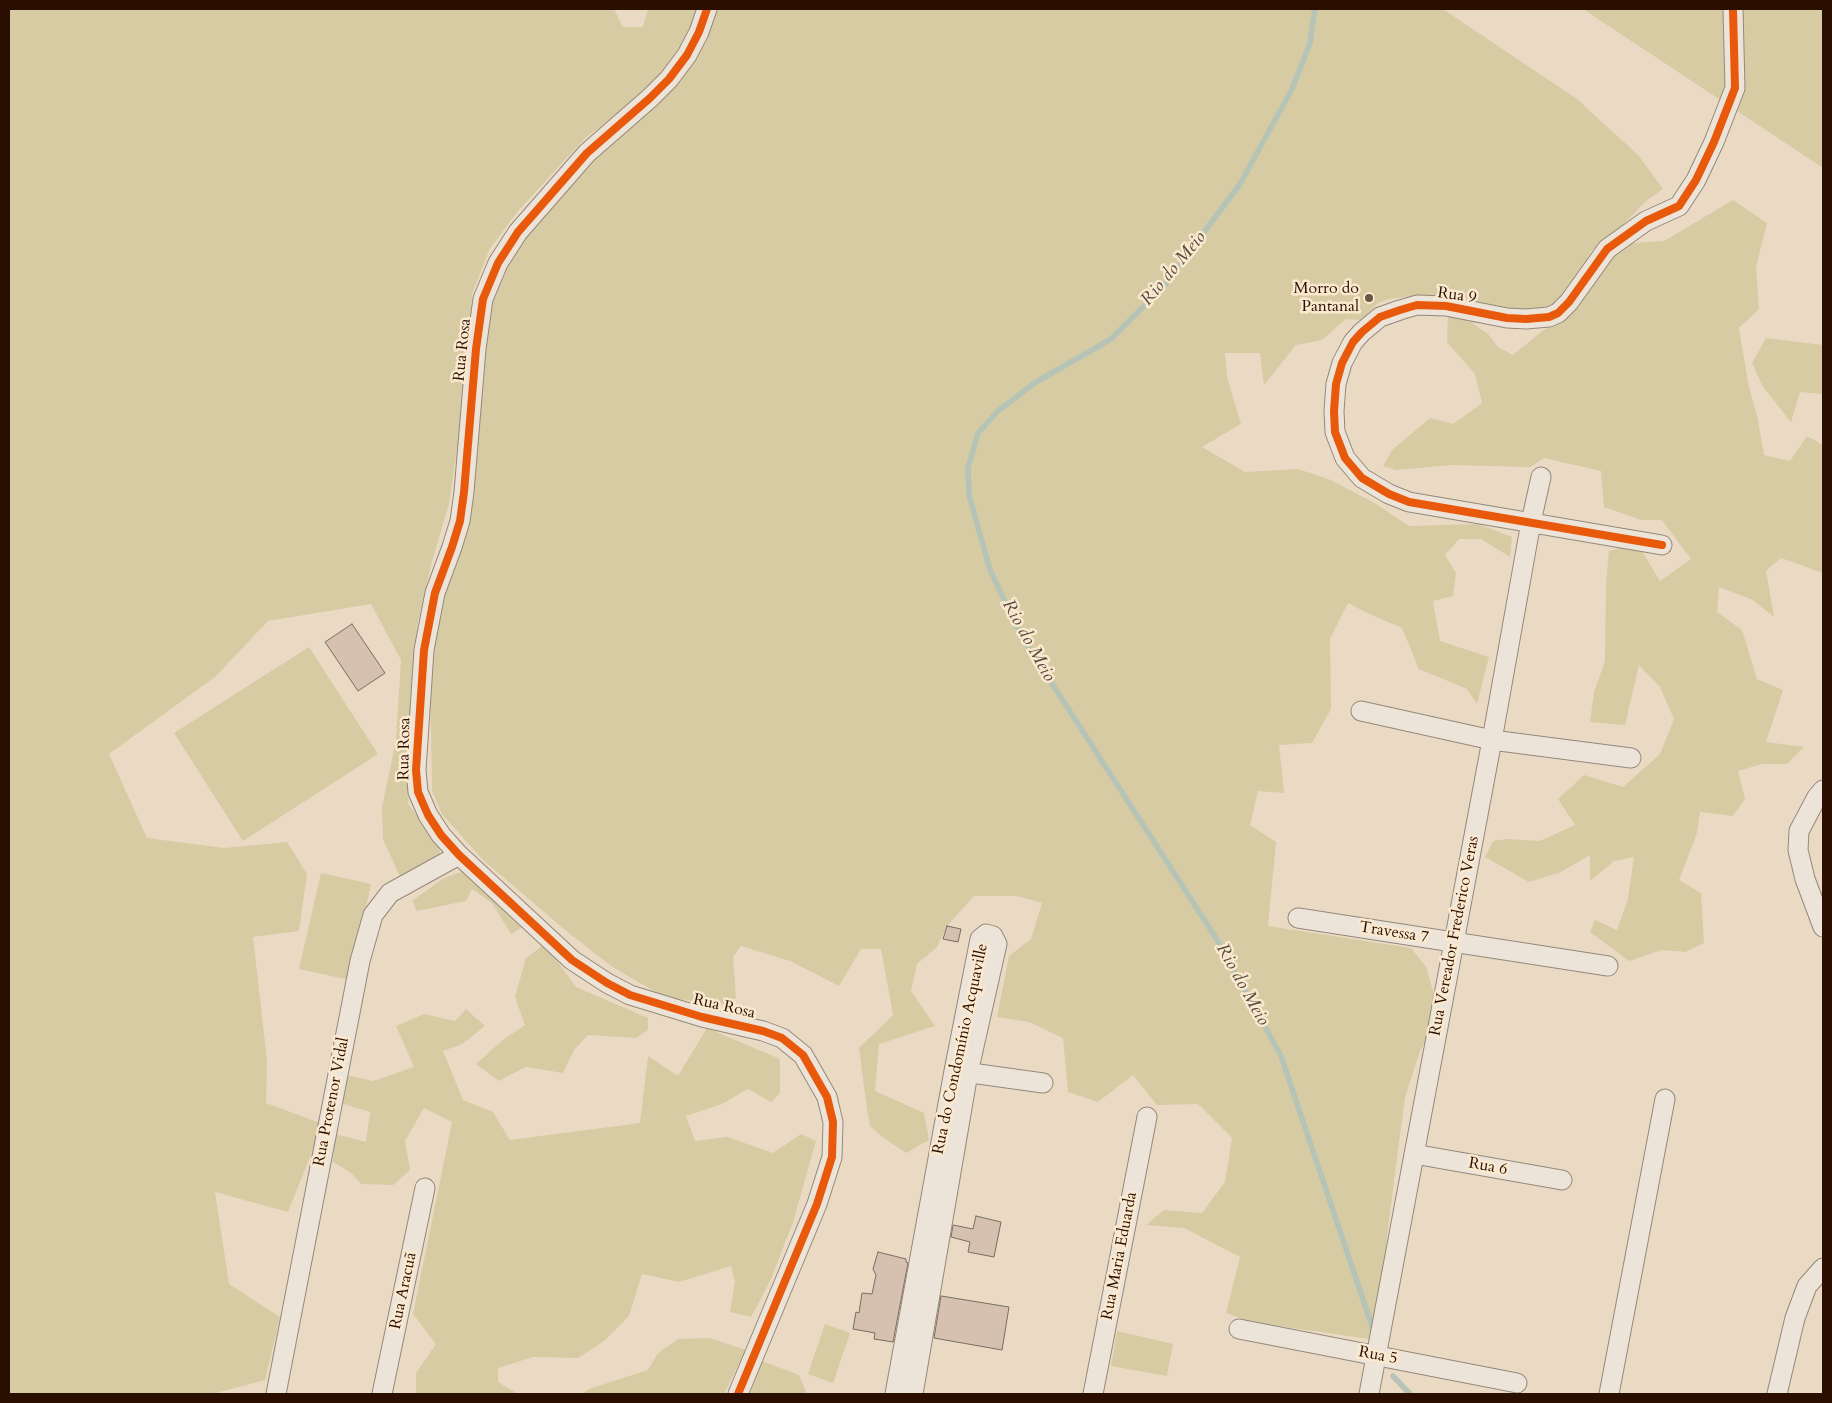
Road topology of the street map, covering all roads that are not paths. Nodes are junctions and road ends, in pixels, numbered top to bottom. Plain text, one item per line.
1 (707, 9) edge
2 (1733, 9) edge
3 (1541, 477) dead end
4 (1531, 522) junction
5 (1662, 544) dead end
6 (1361, 711) dead end
7 (1492, 740) junction
8 (1631, 758) dead end
9 (1823, 790) edge
10 (459, 855) junction
11 (1298, 918) dead end
12 (1823, 927) edge
13 (1454, 942) junction
14 (1608, 966) dead end
15 (961, 1072) junction
16 (1043, 1083) dead end
17 (1665, 1099) dead end
18 (1147, 1117) dead end
19 (1414, 1154) junction
20 (1562, 1180) dead end
21 (425, 1188) dead end
22 (1823, 1268) edge
23 (1815, 1289) edge
24 (1239, 1329) dead end
25 (1376, 1356) junction
26 (1518, 1383) dead end
27 (276, 1394) edge
28 (382, 1394) edge
29 (738, 1394) edge
30 (903, 1394) edge
31 (1093, 1394) edge
32 (1369, 1394) edge
33 (1609, 1394) edge
34 (1777, 1394) edge

1 - 10 street, Rua Rosa
2 - 4 street, Rua 9
3 - 4 street, Rua Vereador Frederico Veras
4 - 5 street, Rua 9
4 - 7 street, Rua Vereador Frederico Veras
6 - 7 street
7 - 8 street
7 - 13 street, Rua Vereador Frederico Veras
9 - 12 street
10 - 27 street, Rua Protenor Vidal
10 - 29 street, Rua Rosa
11 - 13 street, Travessa 7
13 - 14 street, Travessa 7
13 - 19 street, Rua Vereador Frederico Veras
15 - 15 street, Rua do Condomínio Acquaville
15 - 16 street
15 - 30 street, Rua do Condomínio Acquaville
17 - 33 street
18 - 31 street, Rua Maria Eduarda
19 - 20 street, Rua 6
19 - 25 street, Rua Vereador Frederico Veras
21 - 28 street, Rua Aracuã
22 - 23 street
23 - 34 street
24 - 25 street, Rua 5
25 - 26 street, Rua 5
25 - 32 street, Rua Vereador Frederico Veras

